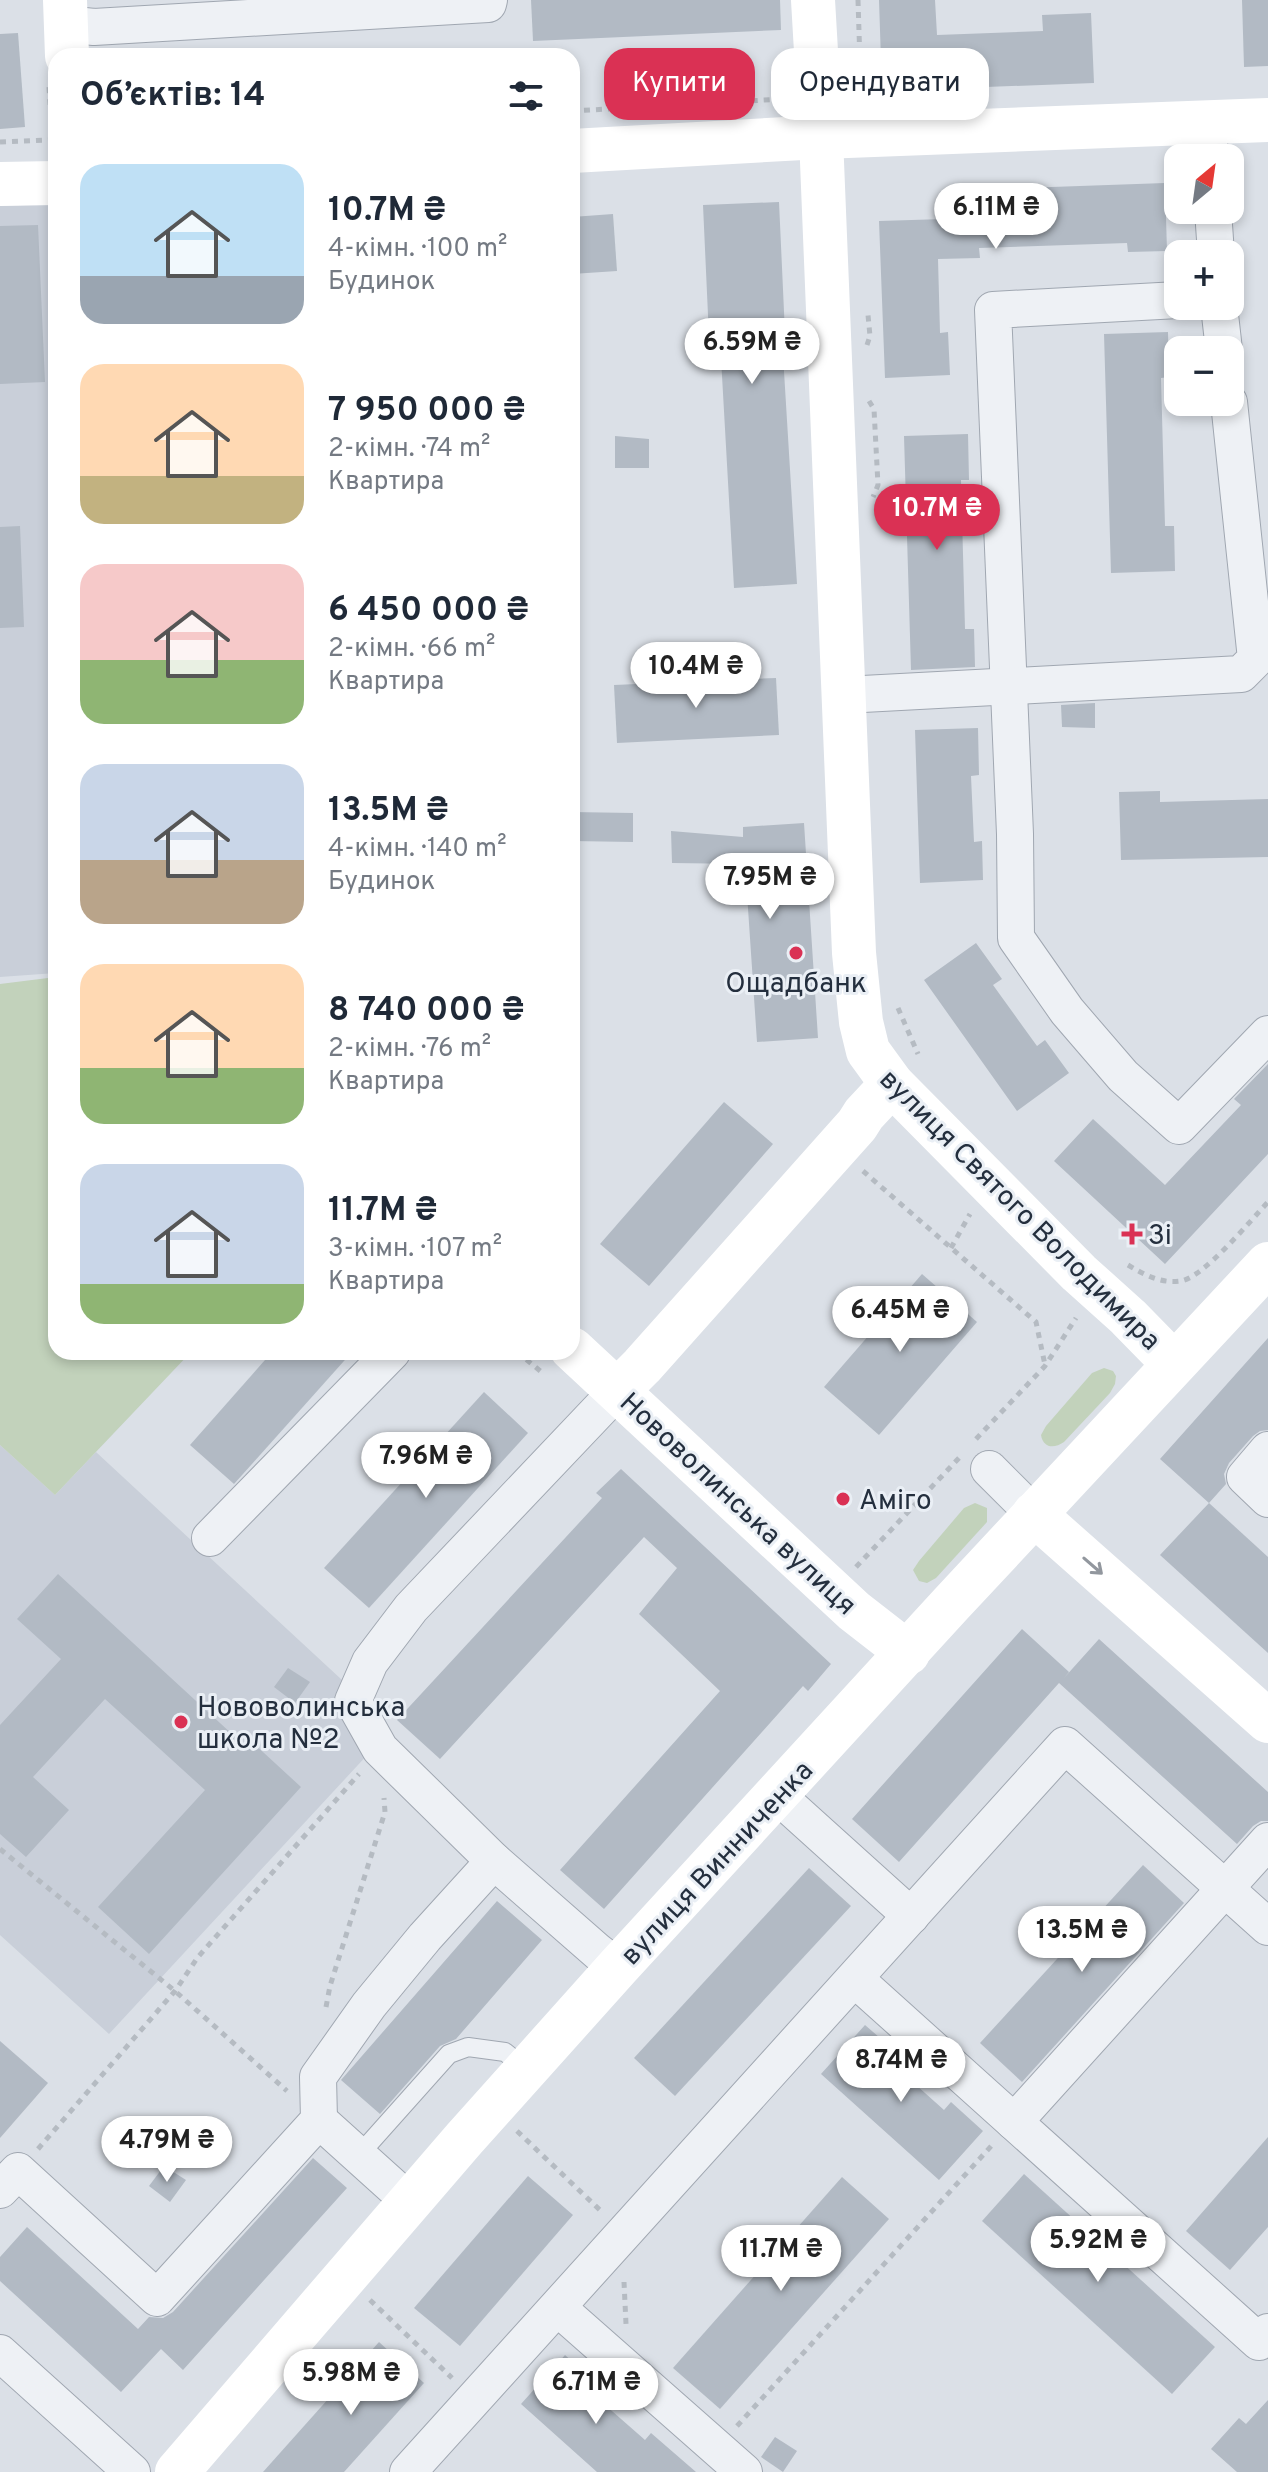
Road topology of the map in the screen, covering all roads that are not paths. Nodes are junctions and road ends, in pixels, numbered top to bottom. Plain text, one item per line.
1 (489, 0) edge
2 (813, 0) edge
3 (66, 27) edge
4 (1268, 120) edge
5 (821, 137) junction
6 (1209, 140) edge
7 (580, 151) edge
8 (48, 183) edge
9 (0, 184) edge
10 (1164, 301) edge
11 (1231, 416) edge
12 (1262, 659) edge
13 (1009, 686) junction
14 (844, 695) junction
15 (1268, 1034) edge
16 (892, 1084) junction
17 (1268, 1264) edge
18 (580, 1356) edge
19 (384, 1360) edge
20 (1174, 1364) junction
21 (618, 1390) junction
22 (1268, 1450) edge
23 (973, 1457) road end
24 (1268, 1499) edge
25 (1034, 1514) junction
26 (210, 1538) dead end
27 (908, 1653) junction
28 (1268, 1721) edge
29 (778, 1796) junction
30 (1268, 1841) edge
31 (494, 1861) junction
32 (1224, 1887) junction
33 (911, 1916) junction
34 (1268, 1927) edge
35 (618, 1967) junction
36 (855, 1979) junction
37 (526, 2070) junction
38 (319, 2120) junction
39 (1014, 2122) junction
40 (358, 2156) junction
41 (9, 2180) edge
42 (410, 2202) junction
43 (558, 2308) junction
44 (1268, 2332) edge
45 (0, 2353) edge
46 (132, 2472) edge
47 (177, 2472) edge
48 (408, 2472) edge
49 (744, 2472) edge

1 - 3 street
2 - 5 street, вулиця Святого Володимира
4 - 6 street
5 - 6 street
5 - 7 street
5 - 14 street, вулиця Святого Володимира
8 - 9 street
10 - 13 street
11 - 12 street
12 - 13 street
13 - 14 street
13 - 15 street
14 - 16 street, вулиця Святого Володимира
16 - 20 street, вулиця Святого Володимира
16 - 21 street
17 - 20 street, вулиця Винниченка
18 - 21 street, Нововолинська вулиця
19 - 26 street
20 - 25 street, вулиця Винниченка
21 - 27 street, Нововолинська вулиця
21 - 31 street
22 - 24 street
23 - 25 street
25 - 27 street, вулиця Винниченка
25 -> 28 street
27 - 29 street, вулиця Винниченка
29 - 33 street
29 - 35 street, вулиця Винниченка
30 - 32 street
31 - 35 street
31 - 38 street
32 - 33 street
32 - 34 street
32 - 39 street
33 - 36 street
35 - 37 street, вулиця Винниченка
36 - 39 street
36 - 43 street
37 - 40 lane
37 - 42 street, вулиця Винниченка
38 - 40 street
38 - 41 street
39 - 44 street
40 - 42 street
42 - 47 street, вулиця Винниченка
43 - 48 street
43 - 49 street
45 - 46 street

